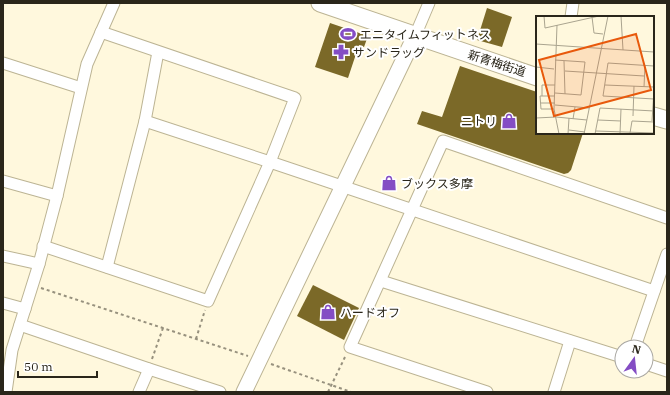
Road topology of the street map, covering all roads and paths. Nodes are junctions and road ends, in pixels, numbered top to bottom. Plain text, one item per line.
1 (114, 3) edge
2 (320, 3) edge
3 (429, 3) edge
4 (573, 3) edge
5 (571, 16) edge
6 (101, 32) junction
7 (415, 36) junction
8 (158, 52) junction
9 (3, 63) edge
10 (536, 77) edge
11 (81, 88) junction
12 (654, 116) edge
13 (667, 120) edge
14 (145, 121) junction
15 (270, 162) junction
16 (3, 181) edge
17 (343, 186) junction
18 (57, 196) junction
19 (412, 210) junction
20 (667, 218) edge
21 (43, 246) junction
22 (667, 254) edge
23 (3, 256) edge
24 (39, 264) junction
25 (107, 267) junction
26 (380, 281) junction
27 (32, 285) junction
28 (654, 291) junction
29 (208, 301) junction
30 (3, 303) edge
31 (25, 309) junction
32 (20, 325) junction
33 (163, 328) junction
34 (196, 339) junction
35 (638, 339) edge
36 (570, 340) junction
37 (350, 346) junction
38 (7, 349) edge
39 (614, 354) edge
40 (259, 360) junction
41 (654, 367) edge
42 (149, 369) junction
43 (667, 371) edge
44 (331, 386) junction
45 (6, 392) edge
46 (139, 392) edge
47 (220, 392) edge
48 (244, 392) edge
49 (328, 392) edge
50 (351, 392) edge
51 (487, 392) edge
52 (554, 392) edge

1 - 6 street
2 - 7 main road, 新青梅街道
3 - 7 street
4 - 5 street
6 - 8 street
6 - 11 street
7 - 10 main road, 新青梅街道
7 - 17 street
8 - 14 street
8 - 15 street
9 - 11 street
11 - 18 street
12 - 13 main road
14 - 15 street
14 - 25 street
15 - 17 street
15 - 29 street
16 - 18 street
17 - 19 street
17 - 40 street
18 - 21 street
19 - 20 street
19 - 26 street
19 - 28 street
21 - 24 street
21 - 25 street
22 - 28 street
23 - 24 street
24 - 27 street
25 - 29 street
26 - 36 street
26 - 37 street
27 - 31 street
27 - 33 path
28 - 35 street
29 - 34 path
30 - 31 street
31 - 32 street
32 - 38 street
32 - 42 street
33 - 34 path
33 - 42 path
34 - 40 path
36 - 39 street
36 - 52 street
37 - 44 path
37 - 51 street
38 - 45 street
40 - 44 path
40 - 48 street
41 - 43 street
42 - 46 street
42 - 47 street
44 - 49 path
44 - 50 path

